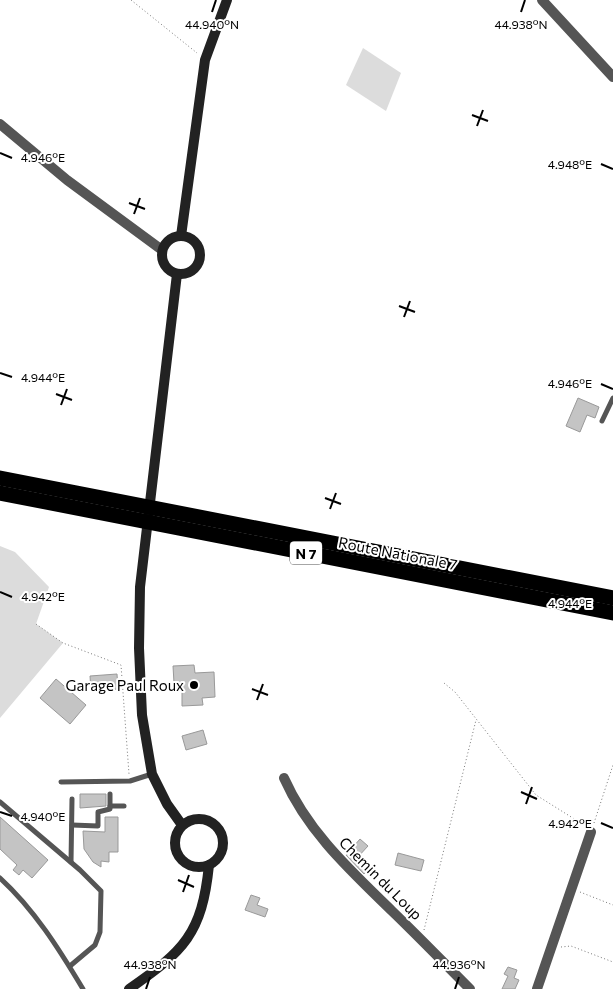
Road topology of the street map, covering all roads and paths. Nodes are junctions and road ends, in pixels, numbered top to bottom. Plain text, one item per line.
1 (131, 0) edge
2 (227, 0) edge
3 (542, 0) edge
4 (205, 60) junction
5 (613, 77) edge
6 (0, 124) edge
7 (181, 236) junction
8 (162, 250) junction
9 (177, 274) junction
10 (613, 398) edge
11 (602, 421) dead end
12 (0, 478) edge
13 (0, 493) edge
14 (613, 598) edge
15 (613, 612) edge
16 (36, 624) dead end
17 (444, 683) dead end
18 (476, 720) junction
19 (613, 765) edge
20 (152, 774) junction
21 (284, 778) dead end
22 (61, 782) dead end
23 (130, 782) junction
24 (110, 794) dead end
25 (72, 799) dead end
26 (0, 802) edge
27 (110, 806) junction
28 (124, 806) dead end
29 (72, 825) junction
30 (182, 825) junction
31 (591, 832) junction
32 (71, 862) junction
33 (209, 866) junction
34 (0, 878) edge
35 (572, 889) junction
36 (613, 905) edge
37 (422, 940) junction
38 (552, 947) junction
39 (613, 962) edge
40 (70, 966) junction
41 (83, 989) edge
42 (129, 989) edge
43 (470, 989) edge
44 (536, 989) edge

1 - 4 path
2 - 4 main road
3 - 5 street
4 - 7 main road
6 - 8 street
7 - 8 main road
7 - 9 main road
8 - 9 main road
9 - 20 main road
10 - 11 lane
12 - 14 highway, Route Nationale 7 / N 7
13 - 15 highway, Route Nationale 7 / N 7
16 - 23 path
17 - 18 path
18 - 31 path
18 - 37 path
19 - 31 path
20 - 23 lane
20 - 30 main road
21 - 37 street, Chemin du Loup
22 - 23 lane
24 - 27 lane
25 - 29 lane
26 - 32 lane
27 - 28 lane
27 - 29 lane
29 - 32 lane
30 - 33 main road
30 - 33 main road
31 - 35 street
32 - 40 lane
33 - 42 main road
34 - 40 lane
35 - 36 path
35 - 38 street
37 - 43 street, Chemin du Loup
38 - 39 path
38 - 44 street
40 - 41 lane

